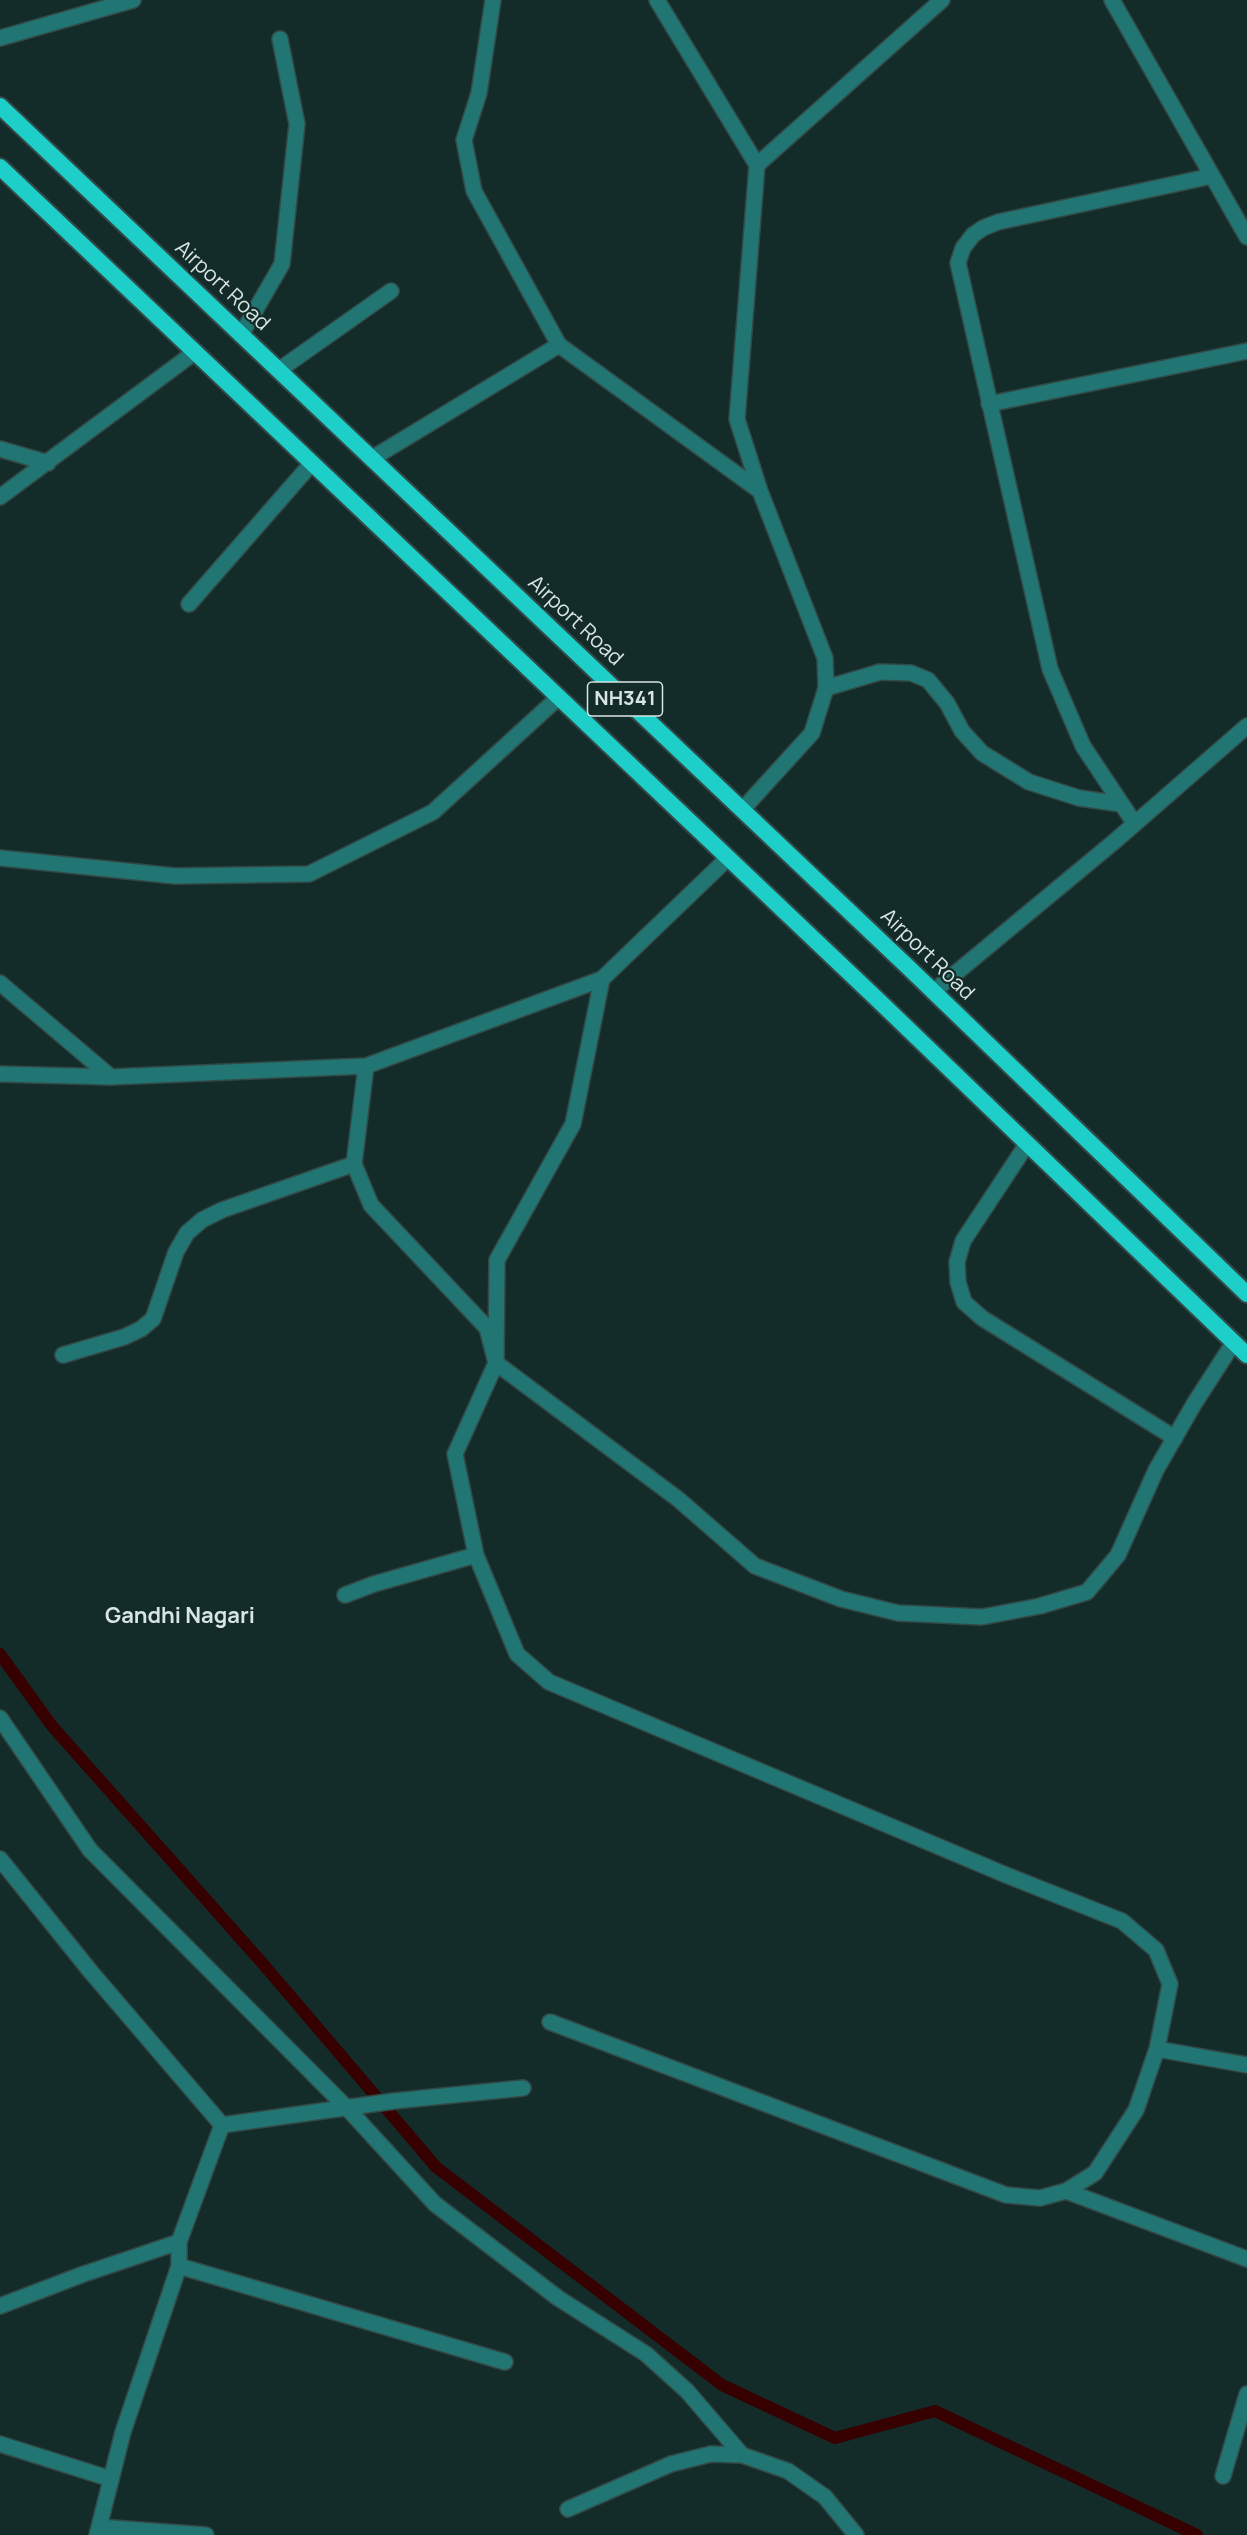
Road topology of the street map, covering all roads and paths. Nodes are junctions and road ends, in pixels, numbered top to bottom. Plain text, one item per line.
1 (133, 0) edge
2 (493, 0) edge
3 (657, 0) edge
4 (942, 0) edge
5 (1112, 0) edge
6 (0, 38) edge
7 (280, 39) dead end
8 (0, 106) edge
9 (757, 165) junction
10 (0, 167) edge
11 (1212, 176) junction
12 (1247, 237) edge
13 (391, 291) dead end
14 (241, 335) junction
15 (559, 345) junction
16 (1247, 351) edge
17 (195, 352) junction
18 (279, 370) junction
19 (989, 404) junction
20 (0, 449) edge
21 (371, 459) junction
22 (48, 463) junction
23 (312, 463) junction
24 (760, 491) junction
25 (0, 497) edge
26 (189, 604) dead end
27 (826, 687) junction
28 (559, 698) junction
29 (1245, 732) edge
30 (1121, 804) junction
31 (742, 810) junction
32 (1135, 824) junction
33 (0, 858) edge
34 (728, 858) junction
35 (602, 979) junction
36 (0, 982) edge
37 (933, 992) junction
38 (366, 1066) junction
39 (0, 1074) edge
40 (111, 1077) junction
41 (1027, 1143) junction
42 (354, 1164) junction
43 (1247, 1294) edge
44 (1234, 1342) junction
45 (63, 1355) dead end
46 (1247, 1355) edge
47 (496, 1364) junction
48 (1175, 1438) junction
49 (476, 1555) junction
50 (345, 1595) dead end
51 (0, 1718) edge
52 (0, 1859) edge
53 (550, 2022) dead end
54 (1157, 2049) junction
55 (1247, 2065) edge
56 (523, 2088) dead end
57 (347, 2108) junction
58 (222, 2124) junction
59 (1066, 2191) junction
60 (179, 2242) junction
61 (1247, 2259) edge
62 (179, 2266) junction
63 (0, 2306) edge
64 (505, 2362) dead end
65 (1247, 2394) edge
66 (0, 2444) edge
67 (742, 2455) junction
68 (1223, 2476) dead end
69 (111, 2479) junction
70 (568, 2509) dead end
71 (98, 2531) edge
72 (206, 2535) edge
73 (856, 2535) edge

1 - 6 street
2 - 15 street
3 - 9 street
4 - 9 street
5 - 11 street
7 - 14 street
8 - 14 highway, Airport Road / NH341
9 - 24 street
10 - 17 highway, NH341
11 - 12 street
11 - 19 street
13 - 18 street
14 - 18 highway, Airport Road / NH341
15 - 21 street
15 - 24 street
16 - 19 street
17 - 22 street
17 - 23 highway, NH341
18 - 21 highway, Airport Road / NH341
19 - 30 street
20 - 22 street
21 - 31 highway, Airport Road / NH341
22 - 25 street
23 - 26 street
23 - 28 highway, NH341
24 - 27 street
27 - 30 street
27 - 31 street
28 - 33 street
28 - 34 highway, NH341
29 - 32 street
30 - 32 street
31 - 37 highway, Airport Road / NH341
32 - 37 street
34 - 35 street
34 - 41 highway, NH341
35 - 38 street
35 - 47 street
36 - 40 street
37 - 43 highway, Airport Road / NH341
38 - 40 street
38 - 42 street
39 - 40 street
41 - 44 highway, NH341
41 - 48 street
42 - 45 street
42 - 47 street
44 - 46 highway, NH341
44 - 48 street
47 - 48 street
47 - 49 street
49 - 50 street
49 - 54 street
51 - 57 street
52 - 58 street
53 - 59 street
54 - 55 street
54 - 59 street
56 - 57 street
57 - 58 street
57 - 67 street
58 - 60 street
59 - 61 street
60 - 62 street
60 - 63 street
62 - 64 street
62 - 69 street
65 - 68 street
66 - 69 street
67 - 70 street
67 - 73 street
69 - 71 street
71 - 72 street

